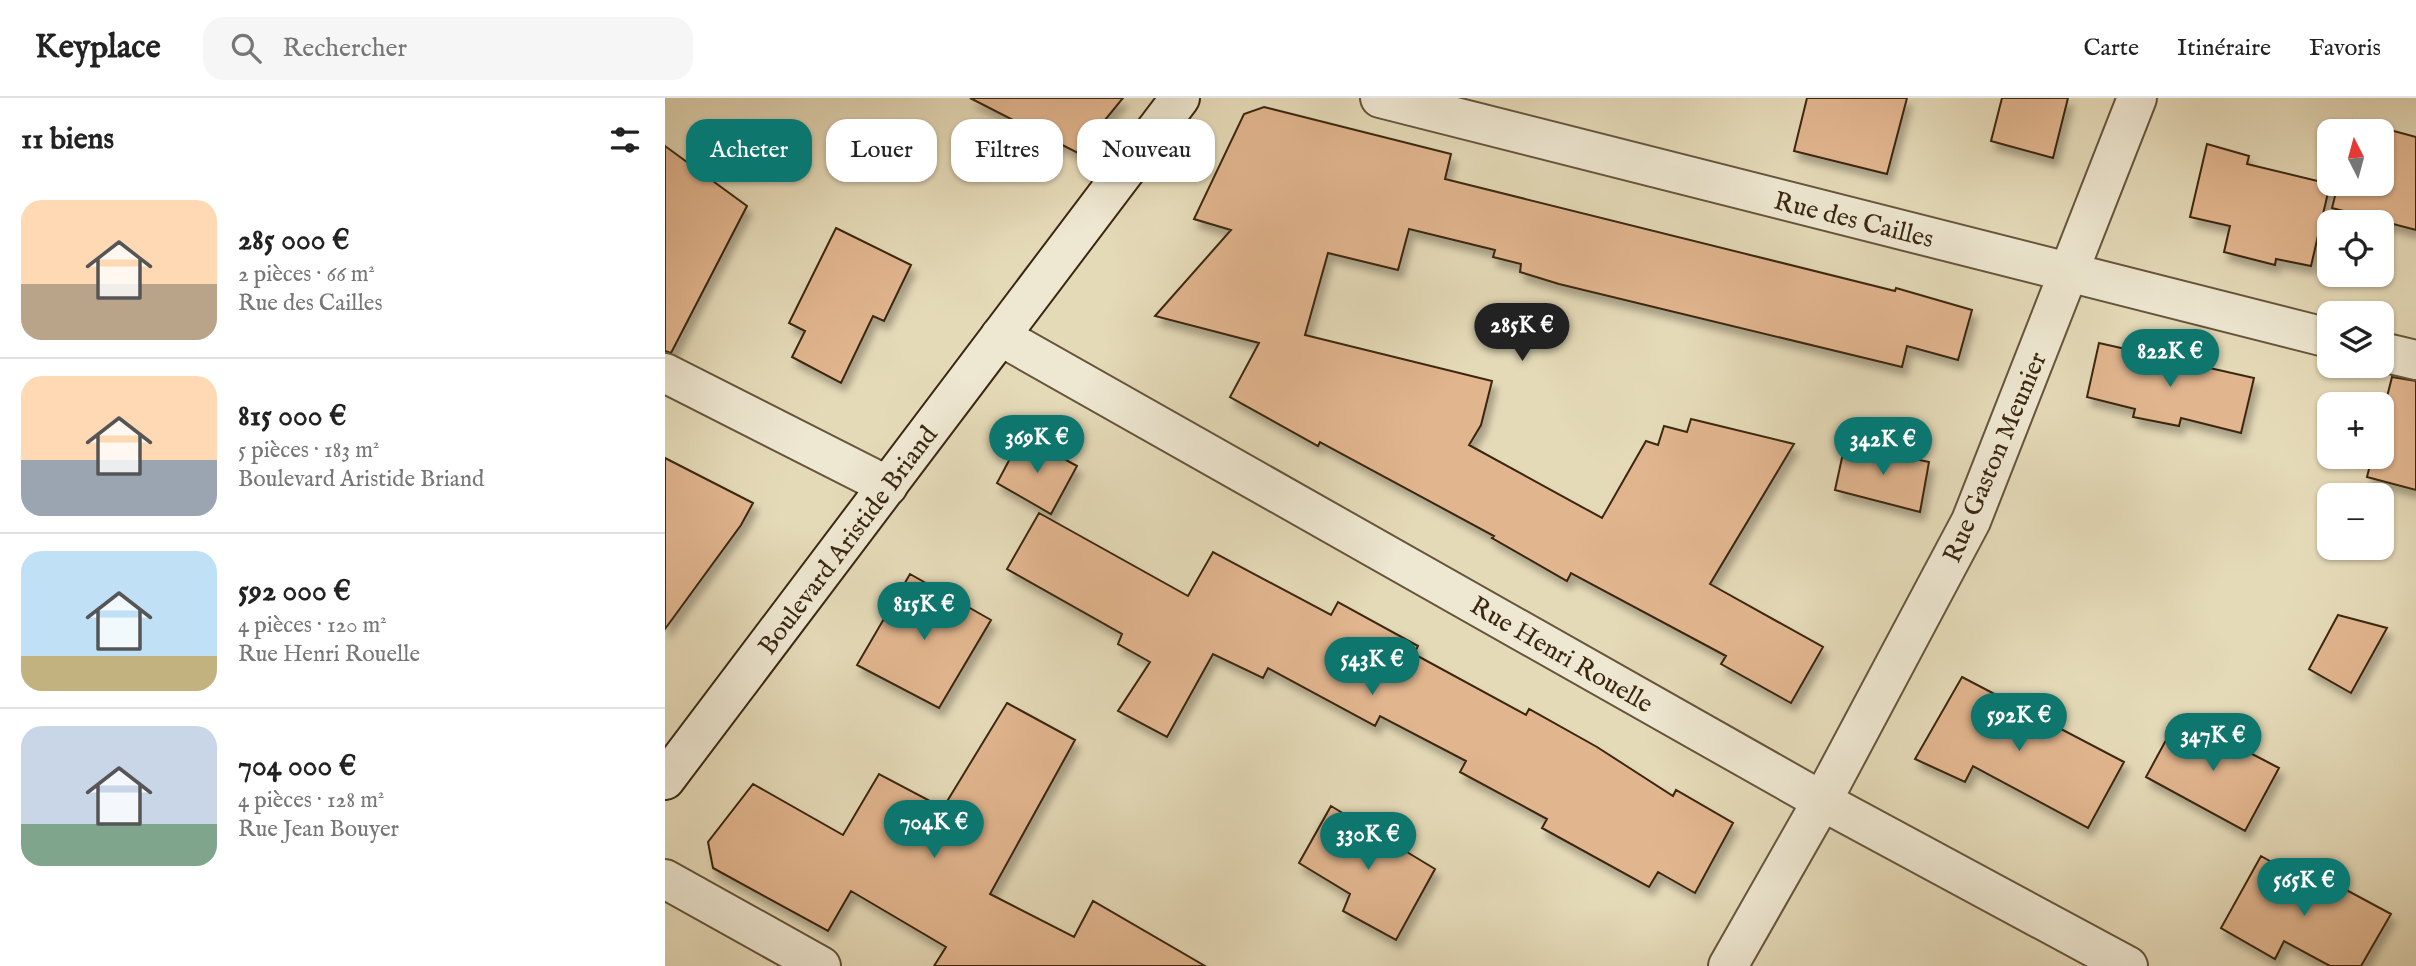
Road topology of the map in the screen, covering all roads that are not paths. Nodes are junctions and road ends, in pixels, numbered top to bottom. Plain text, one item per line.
1 (1180, 98) edge
2 (1380, 98) edge
3 (2137, 98) edge
4 (2070, 273) junction
5 (2317, 335) edge
6 (1000, 336) junction
7 (2394, 355) edge
8 (2416, 360) edge
9 (665, 373) edge
10 (888, 486) junction
11 (665, 780) edge
12 (1822, 802) junction
13 (665, 879) edge
14 (821, 966) edge
15 (1728, 966) edge
16 (2128, 966) edge

1 - 6 street, Boulevard Aristide Briand
2 - 4 street, Rue des Cailles
3 - 4 street, Rue Gaston Meunier
4 - 5 street, Rue des Cailles
4 - 12 street, Rue Gaston Meunier
6 - 10 street, Boulevard Aristide Briand
6 - 12 street, Rue Henri Rouelle
7 - 8 street
9 - 10 street
10 - 11 street, Boulevard Aristide Briand
12 - 15 street, Rue Gaston Meunier
12 - 16 street, Rue Henri Rouelle
13 - 14 street

